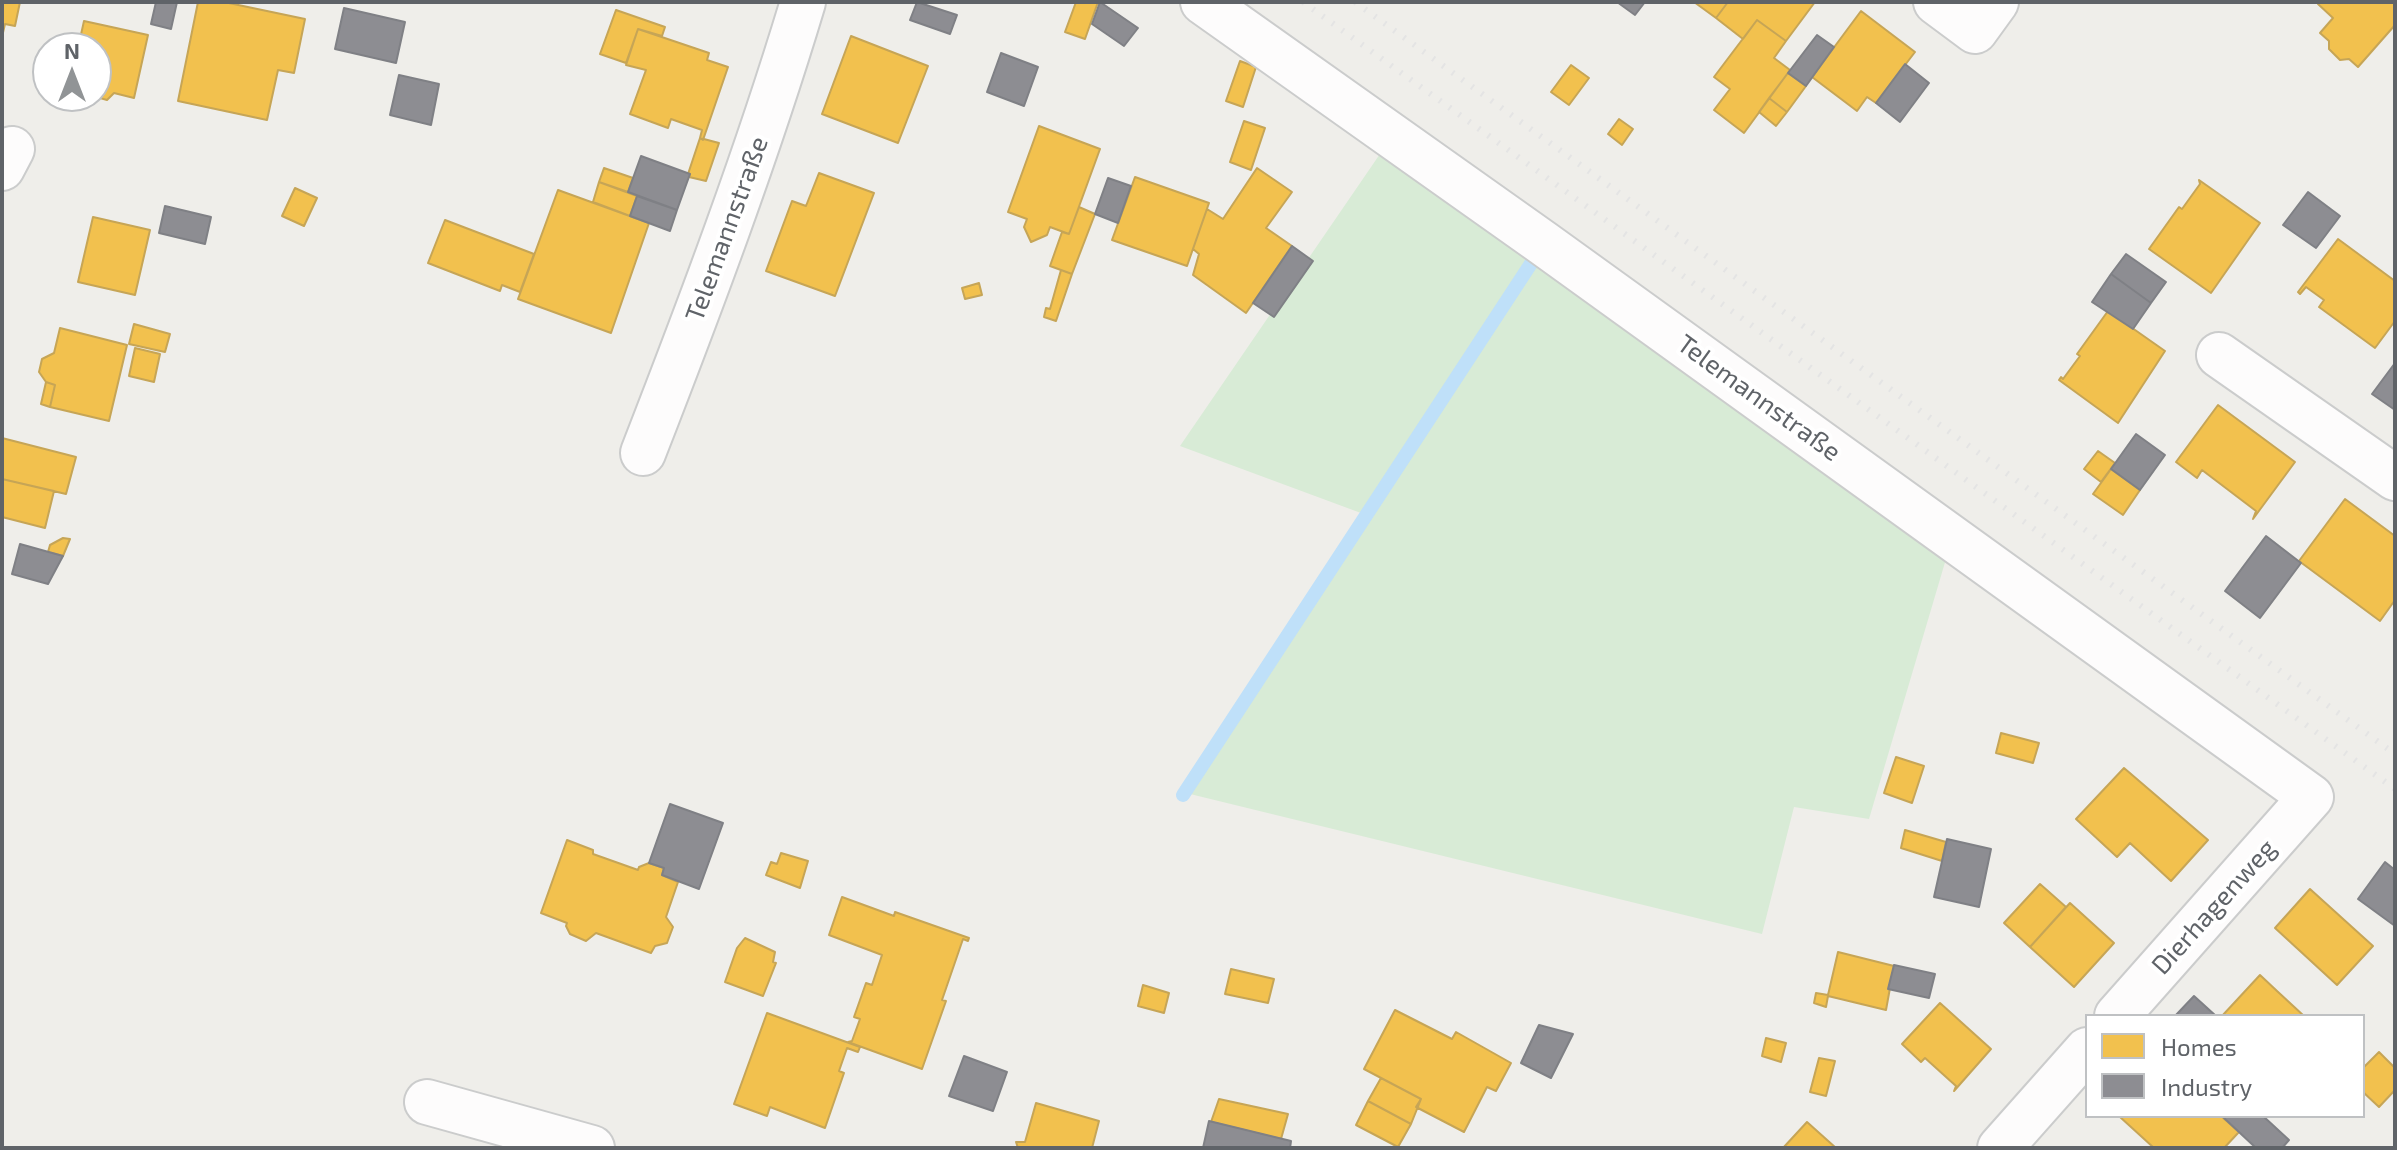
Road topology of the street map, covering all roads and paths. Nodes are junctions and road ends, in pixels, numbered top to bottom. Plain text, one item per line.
1 (803, 2) edge
2 (1203, 2) edge
3 (1936, 2) edge
4 (1996, 2) edge
5 (2219, 355) dead end
6 (643, 453) dead end
7 (2395, 478) edge
8 (2311, 797) joint
9 (2119, 1014) edge
10 (2085, 1052) edge
11 (427, 1102) dead end
12 (592, 1148) edge
13 (2000, 1148) edge

1 - 6 street, Telemannstraße
2 - 8 street, Telemannstraße
3 - 4 street
5 - 7 street
8 - 9 street, Dierhagenweg
10 - 13 street
11 - 12 street

